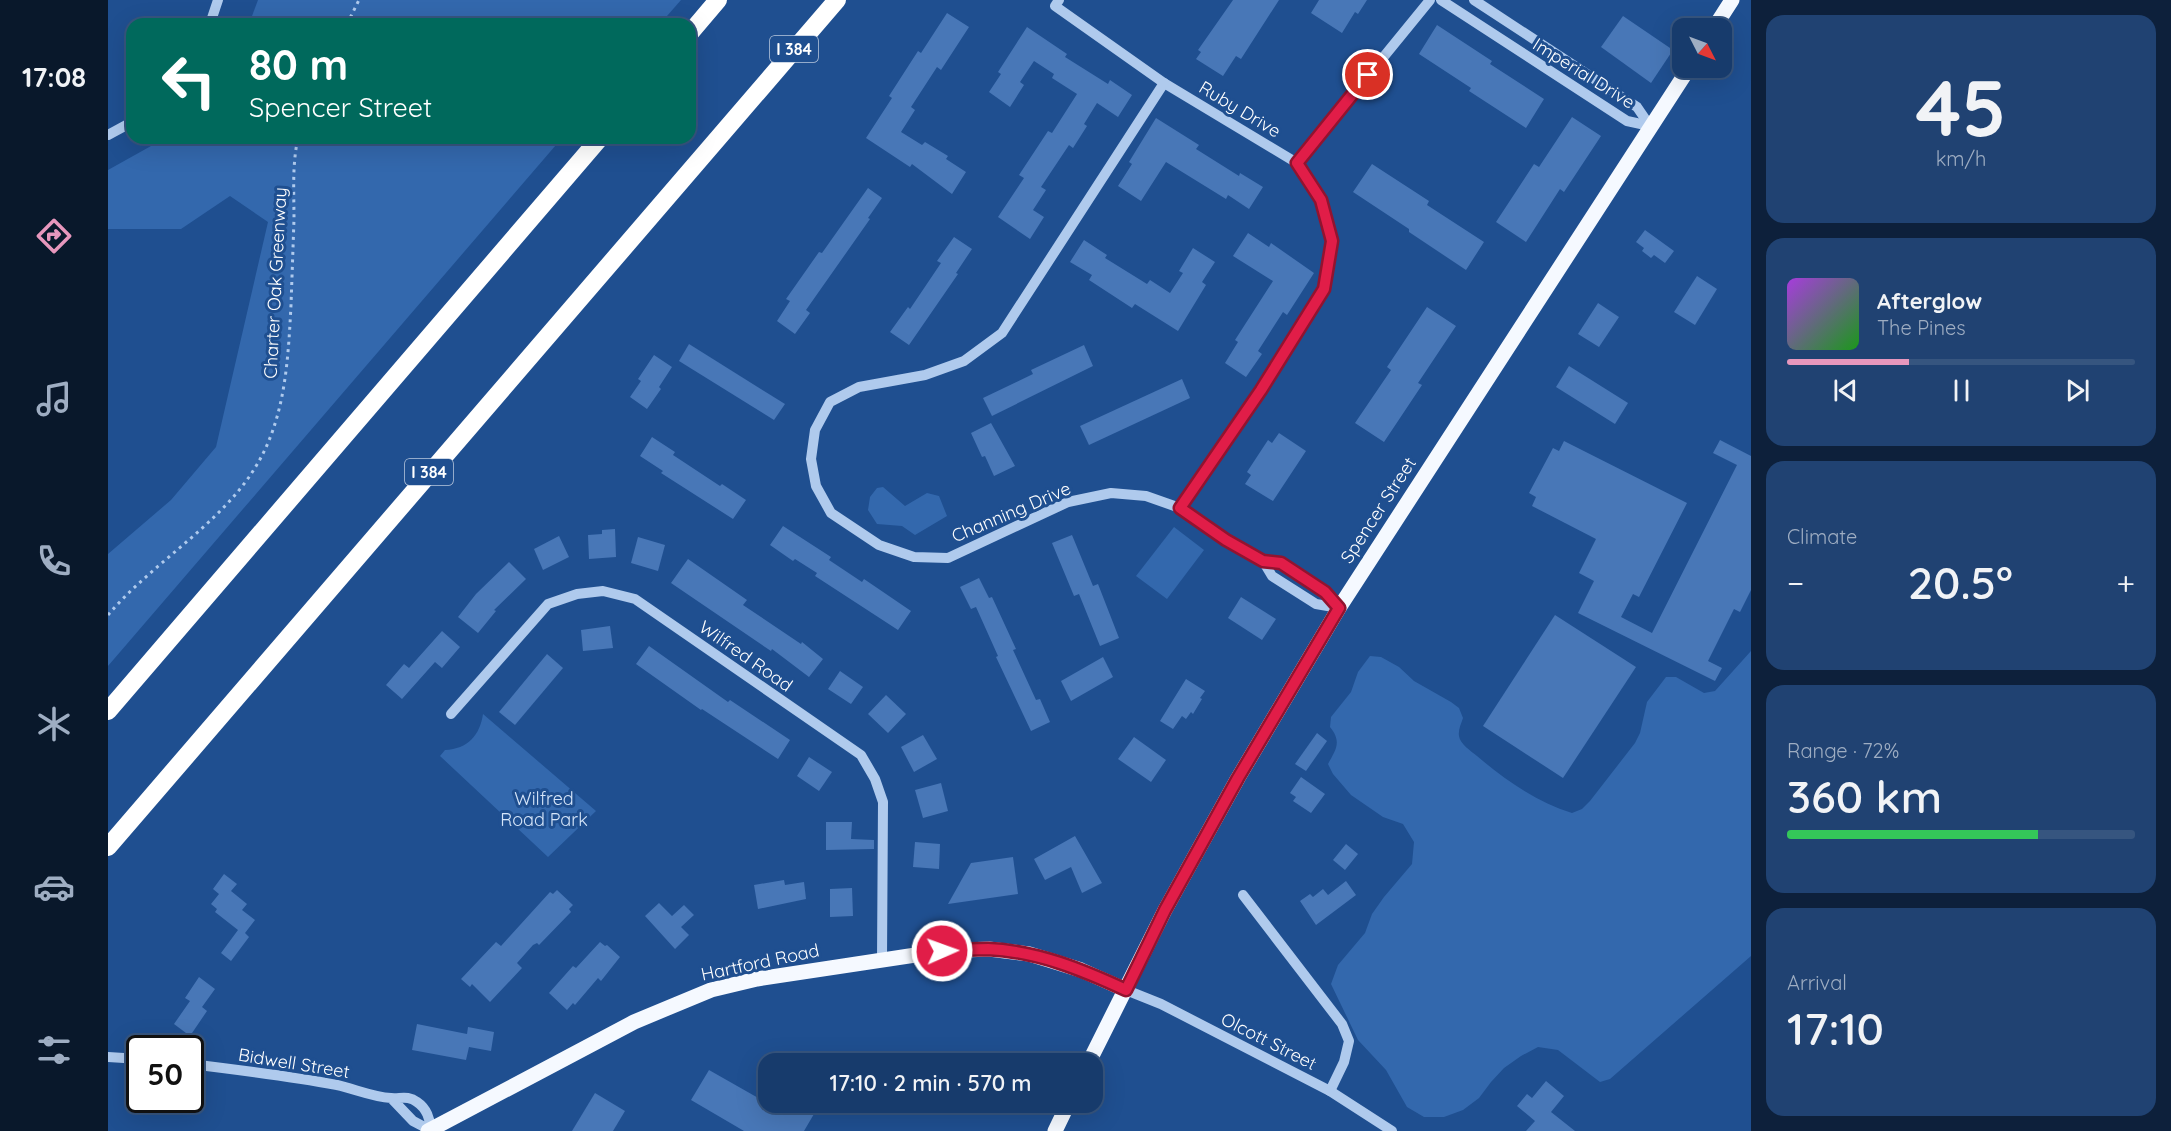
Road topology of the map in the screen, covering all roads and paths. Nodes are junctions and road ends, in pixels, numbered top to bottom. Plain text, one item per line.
1 (218, 0) edge
2 (358, 0) edge
3 (718, 0) edge
4 (821, 0) edge
5 (837, 0) edge
6 (1059, 0) edge
7 (1430, 0) edge
8 (1441, 0) edge
9 (1473, 0) edge
10 (1732, 0) edge
11 (212, 18) edge
12 (350, 18) edge
13 (1720, 18) edge
14 (696, 26) edge
15 (1682, 78) edge
16 (1164, 83) junction
17 (751, 98) junction
18 (126, 125) edge
19 (1650, 126) junction
20 (108, 135) edge
21 (297, 144) edge
22 (595, 144) edge
23 (1297, 163) junction
24 (1180, 508) junction
25 (1339, 608) junction
26 (108, 615) edge
27 (108, 711) edge
28 (451, 714) dead end
29 (108, 847) edge
30 (1243, 895) dead end
31 (882, 958) junction
32 (1126, 990) junction
33 (1094, 1053) edge
34 (108, 1057) edge
35 (126, 1058) edge
36 (204, 1066) edge
37 (1330, 1091) junction
38 (392, 1099) junction
39 (1064, 1113) edge
40 (429, 1130) edge
41 (1055, 1131) edge
42 (1392, 1131) edge

1 - 11 street
2 - 12 path
3 - 14 highway
4 - 17 highway
5 - 17 highway, I 384
6 - 16 street
7 - 23 street
8 - 19 street, Imperial Drive
9 - 19 street, Imperial Drive
10 - 13 main road
15 - 19 main road, Spencer Street
16 - 23 street, Ruby Drive
16 - 24 street, Channing Drive
17 - 29 highway, I 384
18 - 20 street
19 - 25 main road, Spencer Street
21 - 26 path, Charter Oak Greenway
22 - 27 highway
23 - 24 street, Ruby Drive
24 - 25 street, Channing Drive
25 - 32 main road, Spencer Street
28 - 31 street, Wilfred Road
30 - 37 street
31 - 32 main road, Hartford Road
31 - 40 main road, Hartford Road
32 - 33 main road, Spencer Street
32 - 37 street, Olcott Street
34 - 35 street
36 - 38 street, Bidwell Street
37 - 42 street, Olcott Street
38 - 40 street
38 - 40 street, Bidwell Street
39 - 41 main road

